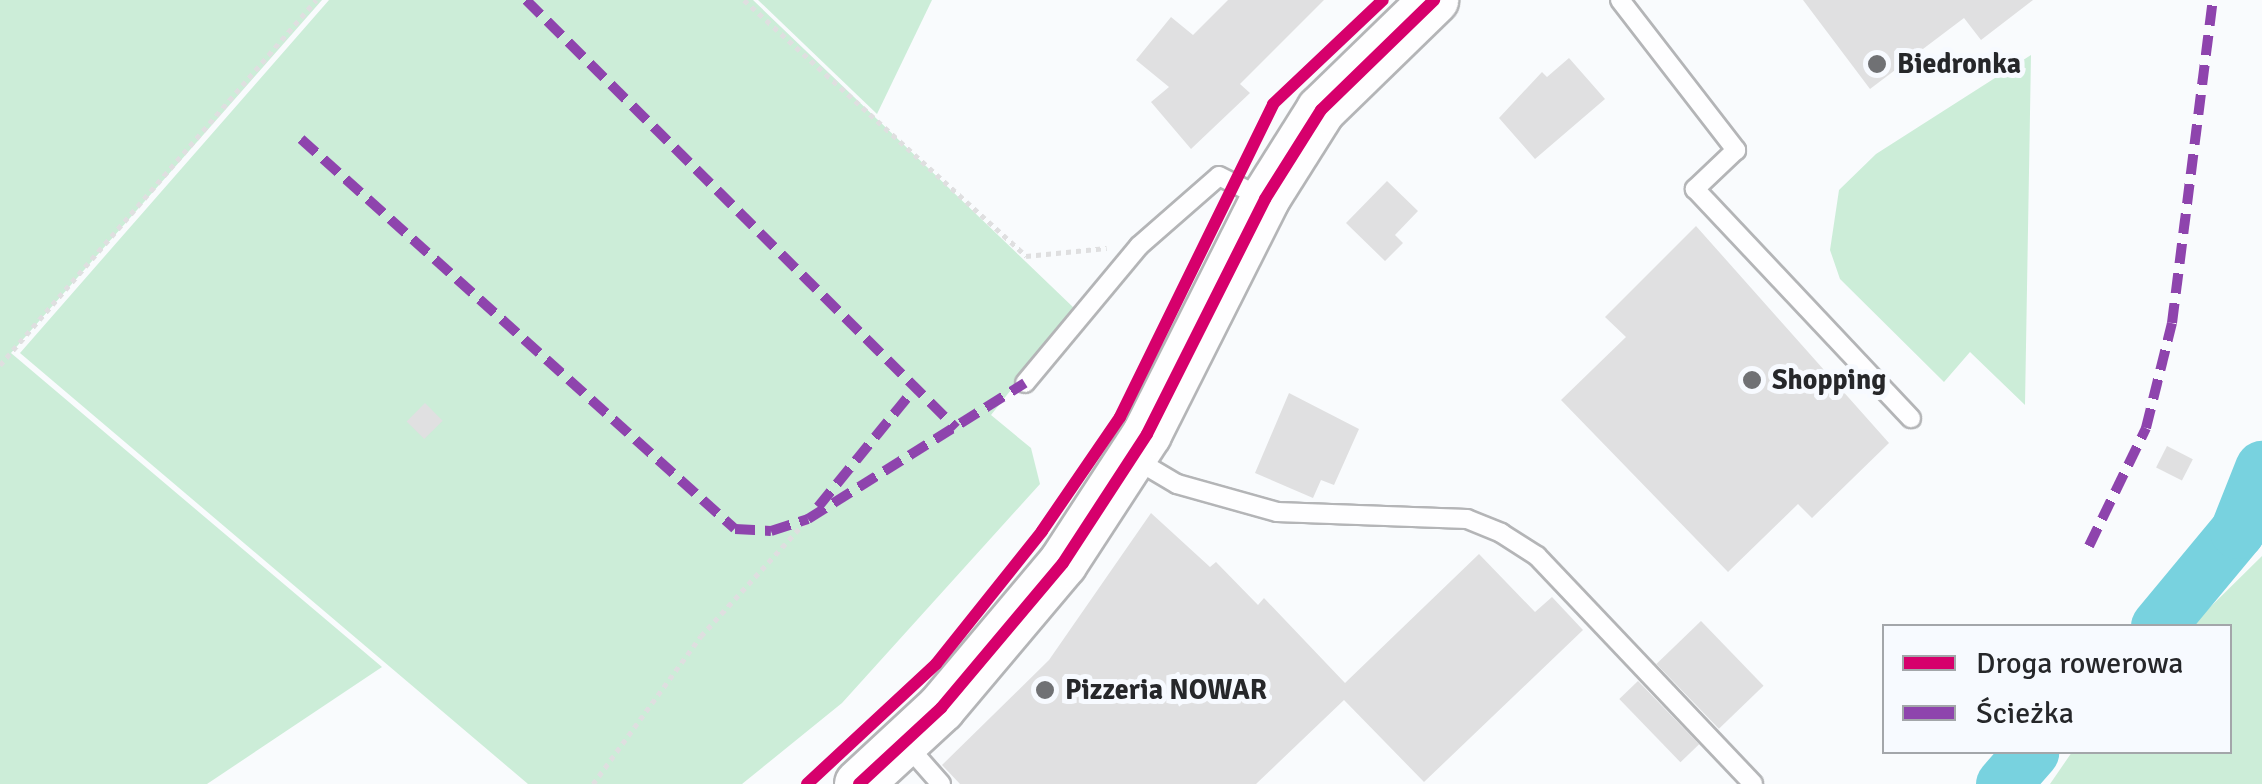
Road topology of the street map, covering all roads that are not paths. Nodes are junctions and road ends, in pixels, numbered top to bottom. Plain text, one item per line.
1 (1620, 0) edge
2 (1424, 3) edge
3 (1265, 200) junction
4 (1026, 383) dead end
5 (1911, 418) dead end
6 (1133, 458) junction
7 (904, 742) junction
8 (859, 784) edge
9 (941, 784) edge
10 (1752, 784) edge

1 - 5 lane
2 - 3 street
3 - 4 lane
3 - 6 street
6 - 7 street
6 - 10 lane
7 - 8 street
7 - 9 lane

